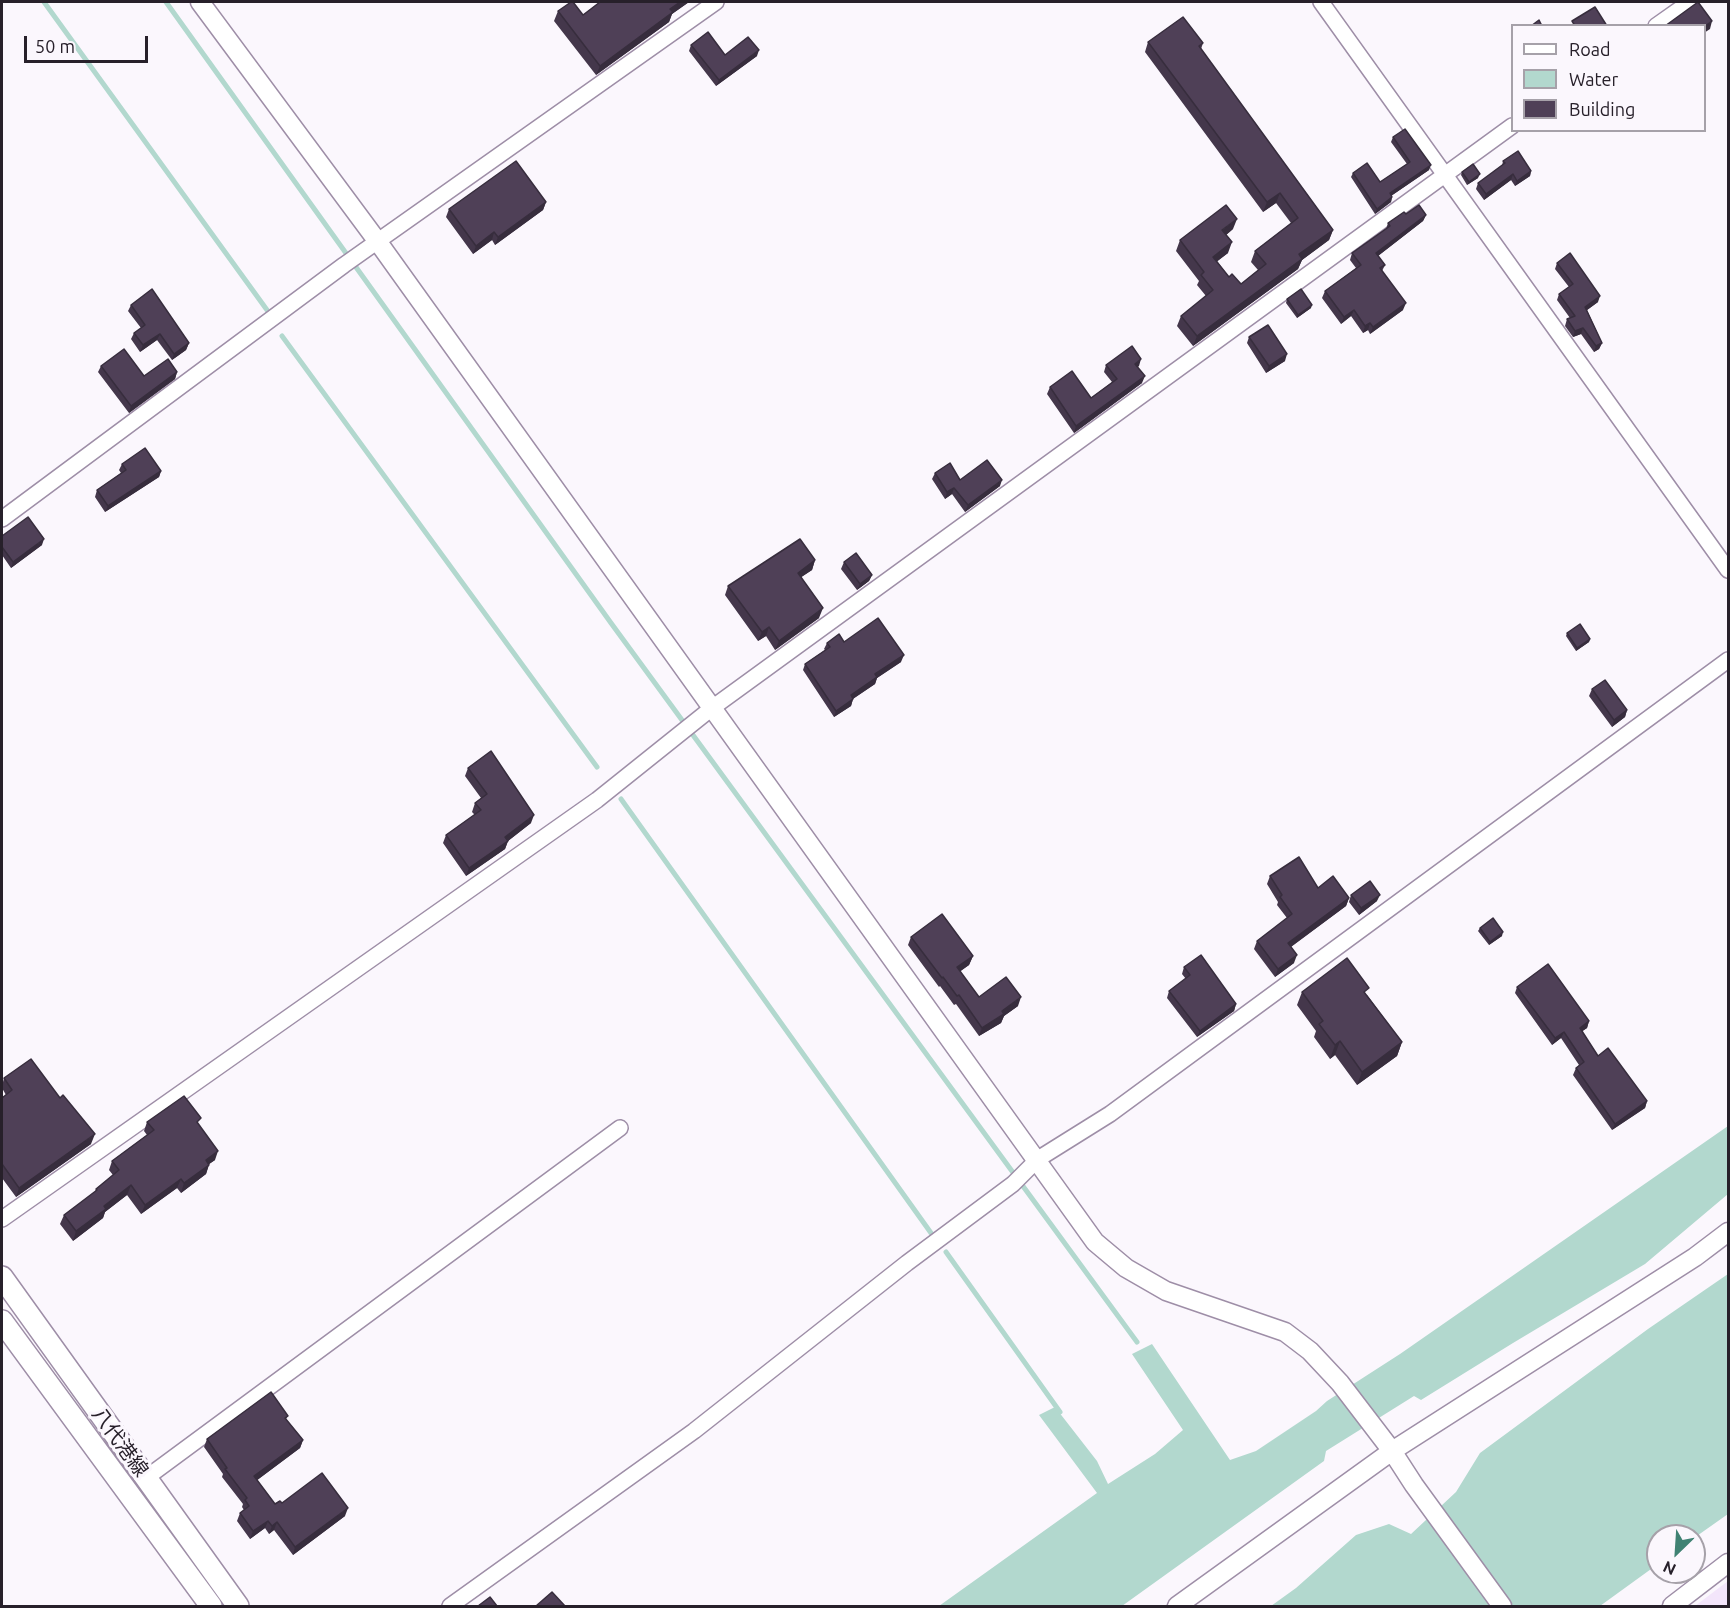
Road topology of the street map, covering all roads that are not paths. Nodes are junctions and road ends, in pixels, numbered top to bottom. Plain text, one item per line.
1 (200, 2) edge
2 (716, 2) edge
3 (1321, 2) edge
4 (1690, 2) edge
5 (1659, 24) edge
6 (1511, 127) edge
7 (1445, 174) junction
8 (374, 245) junction
9 (2, 519) edge
10 (1728, 570) edge
11 (1728, 660) edge
12 (712, 708) junction
13 (620, 1128) dead end
14 (1038, 1159) junction
15 (2, 1219) edge
16 (1728, 1232) edge
17 (2, 1277) edge
18 (2, 1321) edge
19 (1392, 1451) junction
20 (146, 1478) junction
21 (1728, 1563) edge
22 (211, 1606) edge
23 (238, 1606) edge
24 (450, 1606) edge
25 (1177, 1606) edge
26 (1502, 1606) edge
27 (1672, 1606) edge

1 - 8 street
2 - 8 street
3 - 7 street
4 - 5 street
6 - 7 street
7 - 10 street
7 - 12 street
8 - 9 street
8 - 12 street
11 - 14 street
12 - 14 street
12 - 15 street
13 - 20 street
14 - 19 street
14 - 24 street
16 - 19 street
17 - 20 main road, 八代港線
18 - 22 main road, 八代港線
19 - 25 street
19 - 26 street
20 - 23 main road, 八代港線
21 - 27 street

